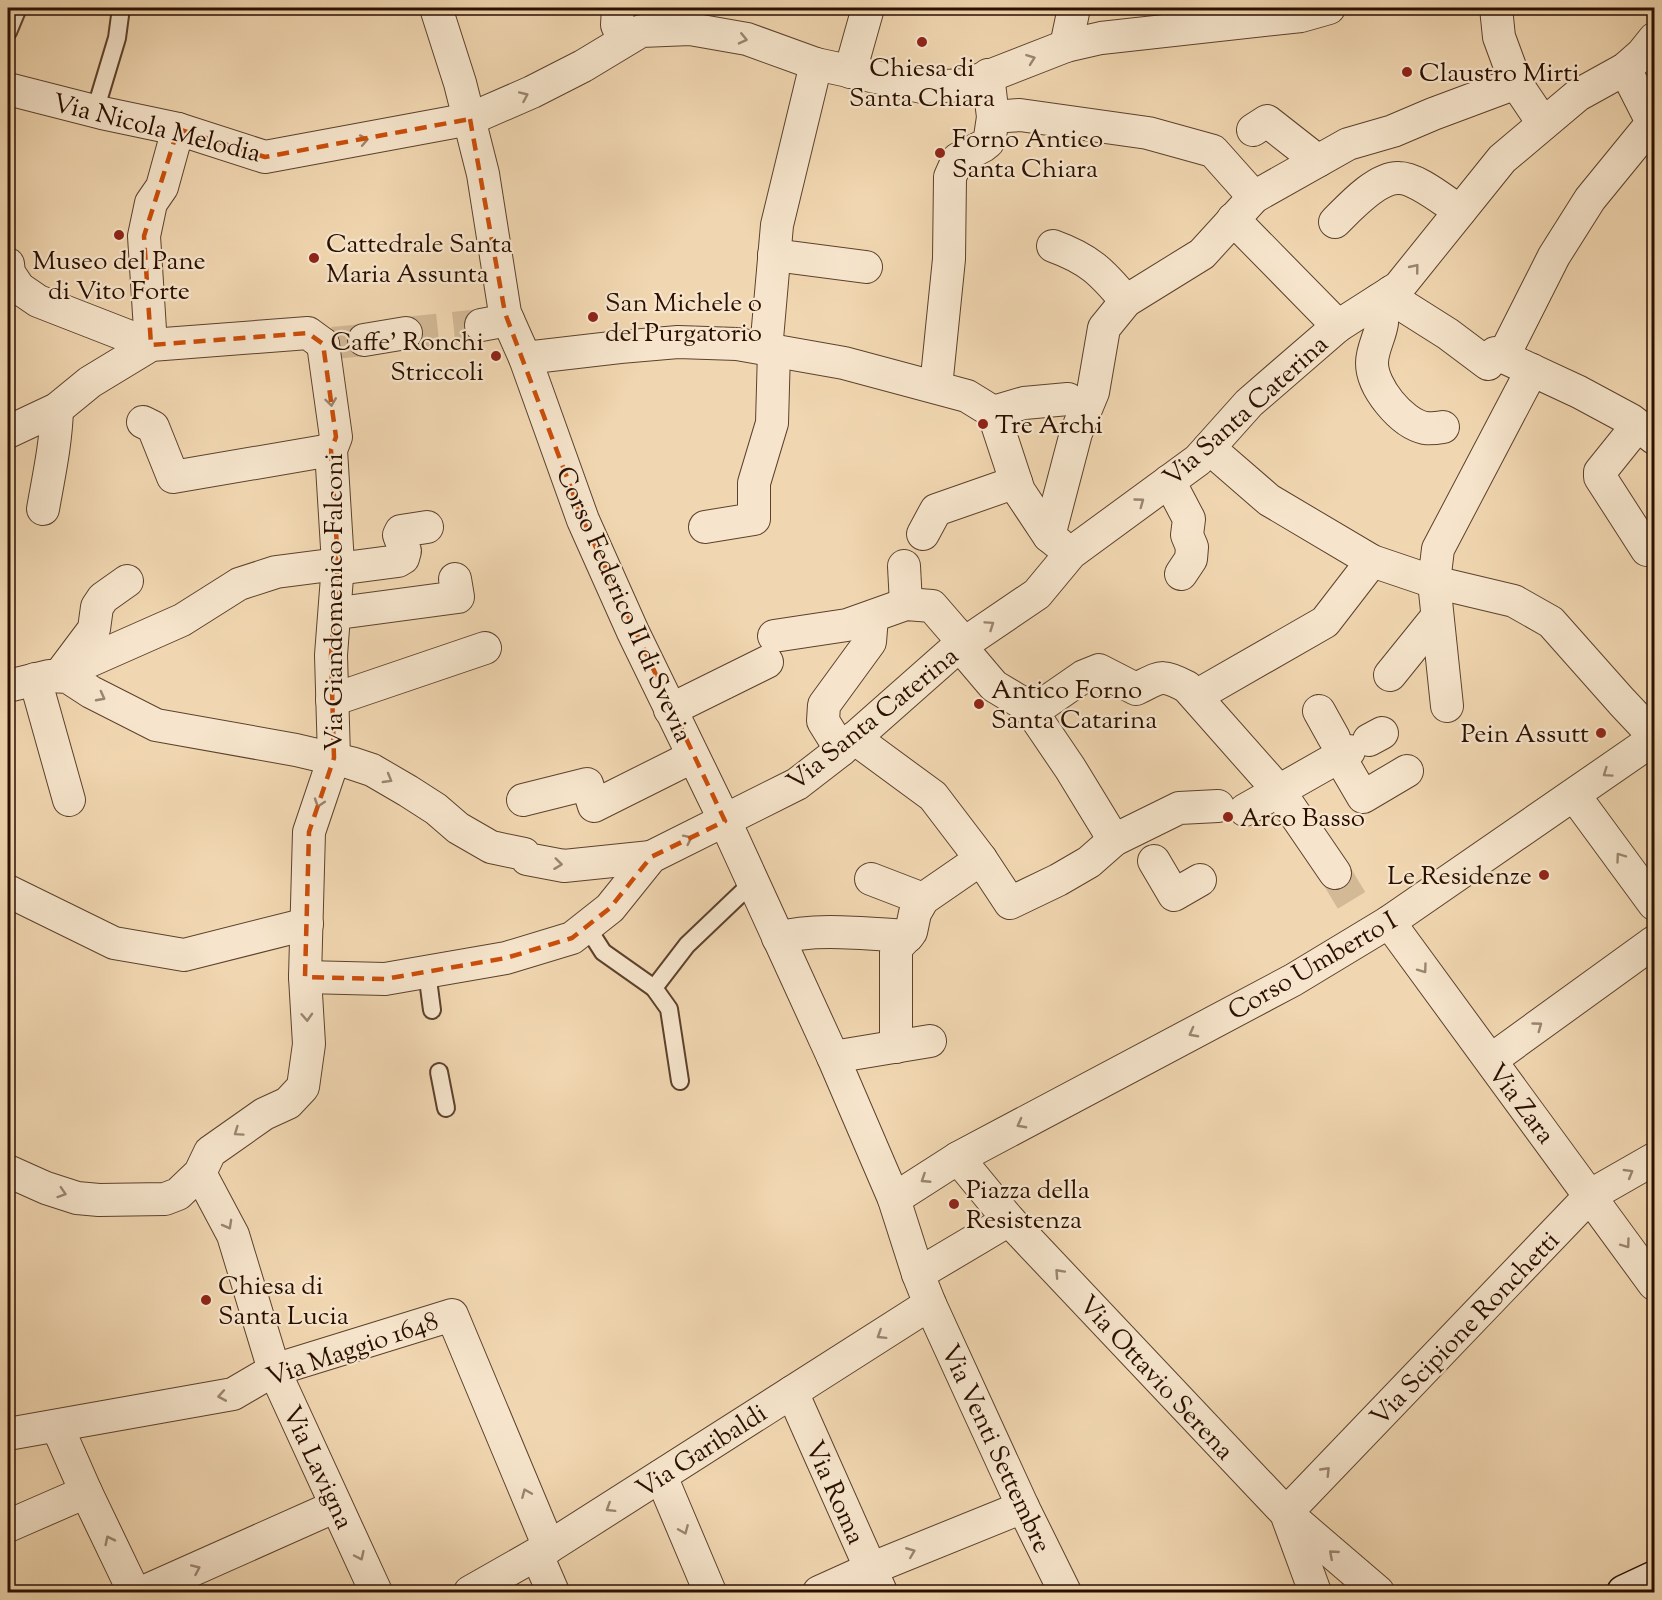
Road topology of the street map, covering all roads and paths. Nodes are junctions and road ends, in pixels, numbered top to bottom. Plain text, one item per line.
1 (18, 8) edge
2 (121, 8) edge
3 (436, 8) edge
4 (618, 8) edge
5 (868, 8) edge
6 (1074, 8) edge
7 (1329, 8) edge
8 (1496, 8) edge
9 (1221, 16) edge
10 (712, 20) edge
11 (8, 32) edge
12 (1654, 39) edge
13 (624, 40) junction
14 (1066, 46) junction
15 (816, 64) junction
16 (1625, 69) junction
17 (850, 72) junction
18 (988, 75) junction
19 (1516, 83) junction
20 (8, 89) edge
21 (95, 111) junction
22 (993, 117) junction
23 (470, 119) junction
24 (1543, 123) junction
25 (1653, 124) edge
26 (178, 129) junction
27 (1253, 130) dead end
28 (1318, 161) junction
29 (1243, 208) junction
30 (1460, 211) junction
31 (1335, 222) dead end
32 (1053, 246) dead end
33 (774, 255) junction
34 (866, 267) dead end
35 (10, 279) edge
36 (1385, 296) junction
37 (1126, 301) junction
38 (1338, 326) junction
39 (406, 333) tunnel mouth
40 (364, 340) tunnel mouth
41 (151, 345) junction
42 (770, 351) junction
43 (1503, 357) junction
44 (525, 358) junction
45 (1532, 370) junction
46 (936, 387) junction
47 (1068, 399) dead end
48 (57, 409) junction
49 (993, 412) junction
50 (144, 422) dead end
51 (1443, 427) dead end
52 (8, 432) edge
53 (1646, 432) edge
54 (1209, 448) junction
55 (331, 450) junction
56 (1169, 481) junction
57 (1016, 482) junction
58 (43, 509) dead end
59 (427, 527) dead end
60 (705, 527) dead end
61 (923, 534) dead end
62 (1060, 545) junction
63 (1647, 550) dead end
64 (1372, 561) junction
65 (904, 566) dead end
66 (337, 567) junction
67 (1181, 574) dead end
68 (455, 579) dead end
69 (126, 581) dead end
70 (1434, 582) junction
71 (906, 604) junction
72 (342, 608) junction
73 (872, 617) junction
74 (1436, 618) junction
75 (962, 645) junction
76 (485, 648) dead end
77 (1390, 675) dead end
78 (42, 679) edge
79 (1196, 696) junction
80 (332, 700) junction
81 (1447, 706) dead end
82 (670, 710) junction
83 (1319, 711) dead end
84 (1032, 712) junction
85 (1654, 737) edge
86 (848, 744) junction
87 (1355, 744) junction
88 (692, 757) junction
89 (334, 758) junction
90 (1407, 771) dead end
91 (1280, 791) junction
92 (1574, 795) junction
93 (69, 800) dead end
94 (523, 800) dead end
95 (725, 821) junction
96 (1114, 840) junction
97 (651, 857) junction
98 (981, 859) junction
99 (1154, 861) dead end
100 (1335, 873) tunnel mouth
101 (872, 879) dead end
102 (1200, 880) dead end
103 (753, 882) junction
104 (8, 891) edge
105 (923, 899) junction
106 (1654, 904) edge
107 (1373, 922) junction
108 (307, 924) junction
109 (586, 927) junction
110 (908, 936) junction
111 (778, 938) junction
112 (1654, 942) edge
113 (427, 972) junction
114 (305, 978) junction
115 (654, 988) junction
116 (432, 1010) dead end
117 (930, 1041) dead end
118 (896, 1047) junction
119 (833, 1057) junction
120 (1491, 1060) junction
121 (439, 1072) dead end
122 (680, 1081) dead end
123 (446, 1108) dead end
124 (970, 1151) junction
125 (1654, 1159) edge
126 (8, 1171) edge
127 (200, 1173) junction
128 (888, 1187) junction
129 (1591, 1196) junction
130 (1019, 1230) junction
131 (918, 1274) junction
132 (1654, 1284) edge
133 (930, 1304) junction
134 (274, 1370) junction
135 (792, 1392) junction
136 (57, 1426) junction
137 (8, 1434) edge
138 (661, 1476) junction
139 (86, 1492) junction
140 (336, 1506) junction
141 (1023, 1507) junction
142 (1286, 1513) junction
143 (8, 1526) edge
144 (543, 1551) junction
145 (1654, 1578) edge
146 (875, 1581) edge
147 (134, 1593) edge
148 (143, 1593) edge
149 (376, 1593) edge
150 (470, 1593) edge
151 (553, 1593) edge
152 (710, 1593) edge
153 (819, 1593) edge
154 (1065, 1593) edge
155 (1315, 1593) edge
156 (1377, 1593) edge
157 (1624, 1593) edge

1 - 11 lane
2 - 21 lane
3 - 23 street, Corso Federico II di Svevia
4 - 13 street
5 - 17 street
6 - 14 street
7 - 9 street, Via Nicola Melodia
8 - 19 street
9 - 14 street, Via Nicola Melodia
10 - 13 street, Via Nicola Melodia
10 -> 15 street, Via Nicola Melodia
12 - 16 street, Via Santa Caterina
23 -> 13 street, Via Nicola Melodia
18 -> 14 street, Via Nicola Melodia
15 - 17 street, Via Nicola Melodia
15 - 33 street
16 - 24 street, Via Santa Caterina
16 - 25 street
17 - 18 street, Via Nicola Melodia
18 - 22 street
19 - 24 street
19 - 28 street
20 - 21 street, Via Nicola Melodia
21 - 26 street, Via Nicola Melodia
22 - 29 street
22 - 46 street
26 -> 23 street, Via Nicola Melodia
23 - 44 street, Corso Federico II di Svevia
24 - 30 street, Via Santa Caterina
25 - 43 street
26 - 41 street
27 - 28 street
28 - 29 street
29 - 37 street
29 - 38 street
30 - 31 street
36 -> 30 street, Via Santa Caterina
32 - 37 street
33 - 34 street
33 - 42 street
35 - 41 street
36 - 38 street, Via Santa Caterina
36 - 43 street
36 - 51 street
37 - 62 street
38 - 54 street, Via Santa Caterina
39 - 40 street
41 - 48 street
41 -> 55 street, Via Giandomenico Falconi
42 - 44 street
42 - 46 street
42 - 60 street
43 - 45 street
44 - 82 street, Corso Federico II di Svevia
45 - 53 street
45 - 70 street
46 - 49 street
47 - 49 street
48 - 52 street
48 - 58 street
49 - 57 street
50 - 55 street
53 - 63 street
54 - 56 street, Via Santa Caterina
54 - 64 street
55 - 66 street, Via Giandomenico Falconi
62 -> 56 street, Via Santa Caterina
56 - 67 street
57 - 61 street
57 - 62 street
59 - 66 street
75 -> 62 street, Via Santa Caterina
64 - 70 street
64 - 79 street
65 - 71 street
66 - 72 street, Via Giandomenico Falconi
66 - 78 street
68 - 72 street
69 - 78 street
70 - 74 street
70 - 85 street
71 - 73 street
71 - 75 street
72 - 80 street, Via Giandomenico Falconi
73 - 82 street
73 - 86 street
74 - 77 street
74 - 81 street
75 - 84 street
75 - 86 street, Via Santa Caterina
76 - 80 street
78 -> 89 street
78 - 93 street
79 - 84 street
79 - 91 street
80 - 89 street, Via Giandomenico Falconi
82 - 88 street, Corso Federico II di Svevia
83 - 87 street
84 - 96 street
85 -> 92 street, Corso Umberto I
86 - 95 street, Via Santa Caterina
86 - 98 street
87 - 90 street
87 - 91 street
88 - 94 street
88 - 95 street, Corso Federico II di Svevia
89 -> 97 street
89 -> 108 street, Via Giandomenico Falconi
91 - 96 street
91 - 100 street
106 -> 92 street
92 - 107 street, Corso Umberto I
97 -> 95 street, Via Santa Caterina
95 - 103 street, Corso Federico II di Svevia
96 - 98 street
97 - 109 street
98 - 105 street
99 - 102 street
101 - 105 street
103 - 111 street, Corso Federico II di Svevia
103 - 115 lane
104 - 108 street
105 - 110 street
107 -> 120 street, Via Zara
107 -> 124 street, Corso Umberto I
108 - 114 street, Via Giandomenico Falconi
109 - 113 street
109 - 115 lane
110 - 111 street
110 - 118 street
111 - 119 street, Corso Federico II di Svevia
120 -> 112 street
113 - 114 street
113 - 116 lane
114 -> 127 street, Via Giandomenico Falconi
115 - 122 lane
117 - 118 street
118 - 119 street
119 - 128 street, Corso Federico II di Svevia
120 - 129 street, Via Zara
121 - 123 lane
124 -> 128 street
124 - 130 street
129 -> 125 street, Via Scipione Ronchetti
126 -> 127 street
127 -> 134 street, Via Lavigna
128 - 131 street
129 -> 132 street, Via Zara
142 -> 129 street, Via Scipione Ronchetti
130 - 131 street
142 -> 130 street, Via Ottavio Serena
131 - 133 street, Via Venti Settembre
133 -> 135 street, Via Garibaldi
133 - 141 street, Via Venti Settembre
134 -> 136 street, Via Maggio 1648
134 - 140 street, Via Lavigna
144 -> 134 street, Via Maggio 1648
135 - 138 street, Via Garibaldi
135 - 146 street, Via Roma
136 - 137 street, Via Maggio 1648
136 - 139 street
138 -> 144 street, Via Garibaldi
138 -> 152 street
139 - 143 street
147 -> 139 street
148 -> 140 street
140 -> 149 street, Via Lavigna
146 -> 141 street
141 - 154 street, Via Venti Settembre
142 - 155 street, Via Ottavio Serena
156 -> 142 street, Via Ottavio Serena
144 - 150 street, Via Garibaldi
144 - 151 street
145 - 157 street
146 - 153 street

